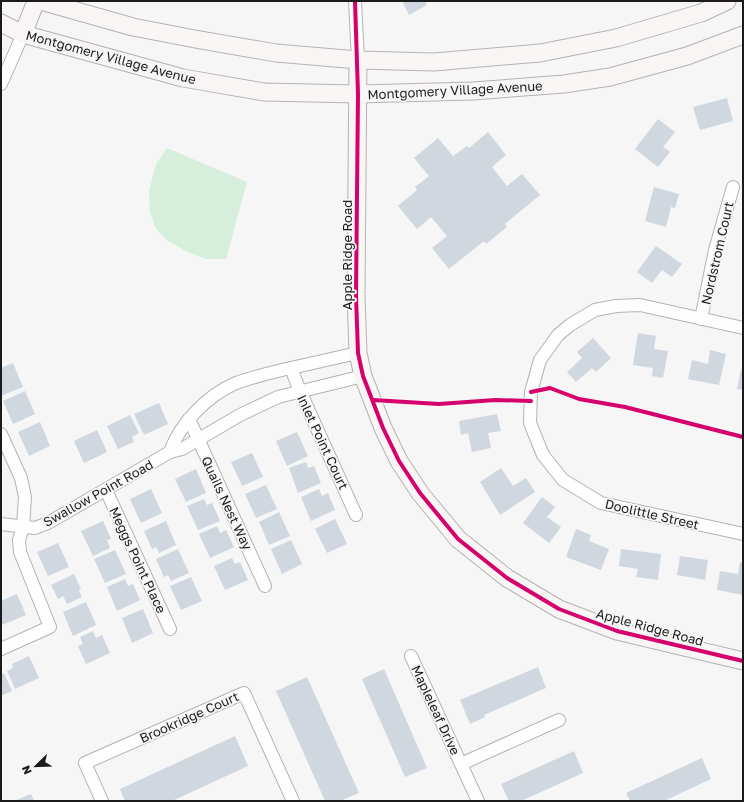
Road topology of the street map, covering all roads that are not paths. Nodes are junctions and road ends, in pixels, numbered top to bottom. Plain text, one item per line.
1 (36, 1) edge
2 (41, 1) edge
3 (355, 1) edge
4 (727, 1) edge
5 (1, 24) edge
6 (23, 34) junction
7 (743, 35) edge
8 (358, 60) junction
9 (1, 84) edge
10 (358, 94) junction
11 (732, 187) dead end
12 (701, 319) junction
13 (743, 328) edge
14 (358, 353) junction
15 (291, 368) junction
16 (364, 376) junction
17 (300, 391) junction
18 (189, 419) junction
19 (1, 434) edge
20 (198, 440) junction
21 (170, 452) junction
22 (106, 490) junction
23 (356, 515) dead end
24 (1, 524) edge
25 (23, 527) junction
26 (743, 534) edge
27 (265, 586) dead end
28 (170, 629) dead end
29 (1, 649) edge
30 (411, 656) dead end
31 (743, 661) edge
32 (559, 720) dead end
33 (461, 764) junction
34 (102, 801) edge
35 (293, 801) edge
36 (478, 801) edge

1 - 6 main road
2 - 8 main road
3 - 8 street
4 - 8 main road
5 - 6 main road, Montgomery Village Avenue
6 - 9 street
6 - 10 main road, Montgomery Village Avenue
7 - 10 main road, Montgomery Village Avenue
8 - 10 main road, Apple Ridge Road
10 - 14 main road, Apple Ridge Road
11 - 12 street, Nordstrom Court
12 - 13 street, Doolittle Street
12 - 26 street, Doolittle Street
14 - 15 street
14 - 16 main road, Apple Ridge Road
15 - 17 street, Inlet Point Court
15 - 18 street
16 - 17 street, Swallow Point Road
16 - 31 main road, Apple Ridge Road
17 - 20 street, Swallow Point Road
17 - 23 street, Inlet Point Court
18 - 20 street, Quails Nest Way
18 - 21 street
19 - 25 street
20 - 21 street, Swallow Point Road
20 - 27 street, Quails Nest Way
21 - 22 street, Swallow Point Road
22 - 25 street, Swallow Point Road
22 - 28 street, Meggs Point Place
24 - 25 street, Swallow Point Road
25 - 29 street
30 - 33 street, Mapleleaf Drive
32 - 33 street
33 - 36 street, Mapleleaf Drive
34 - 35 street, Brookridge Court

